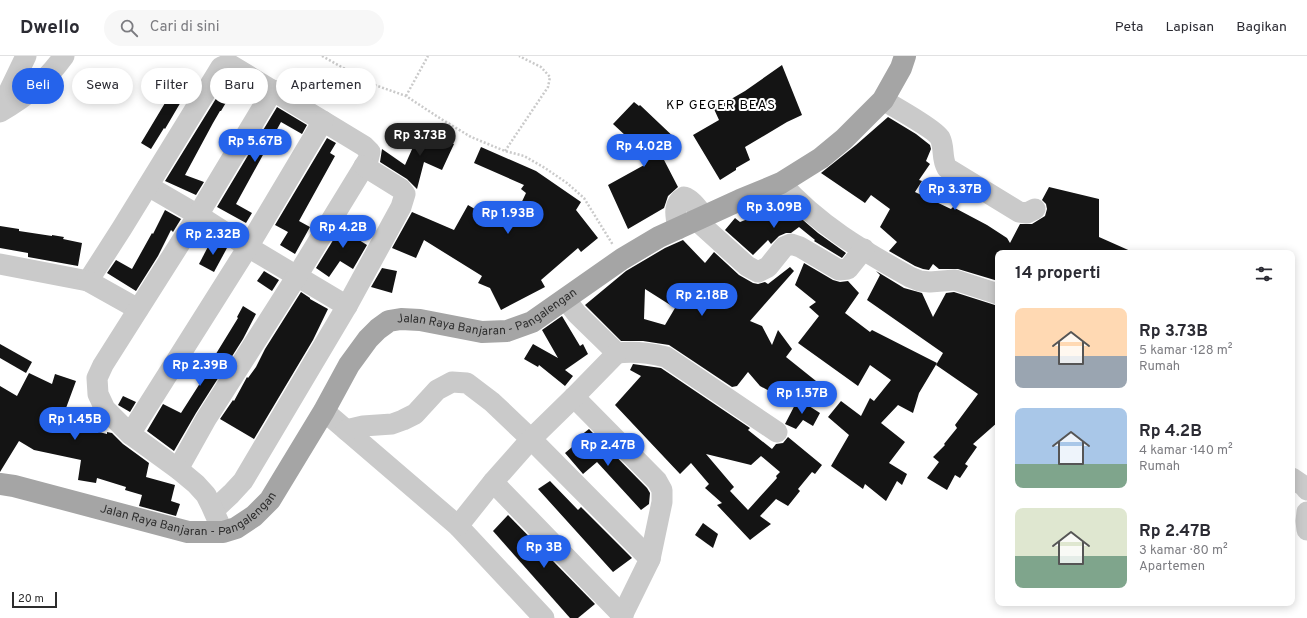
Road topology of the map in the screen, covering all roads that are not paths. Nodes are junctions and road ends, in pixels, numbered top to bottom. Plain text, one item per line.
1 (26, 56) edge
2 (64, 56) edge
3 (905, 56) edge
4 (273, 90) junction
5 (883, 100) junction
6 (0, 111) edge
7 (323, 121) junction
8 (364, 166) junction
9 (781, 183) junction
10 (148, 186) junction
11 (1035, 209) dead end
12 (198, 215) junction
13 (693, 222) junction
14 (248, 247) junction
15 (864, 250) junction
16 (0, 264) edge
17 (297, 276) junction
18 (88, 281) junction
19 (995, 293) edge
20 (565, 299) junction
21 (347, 306) junction
22 (138, 309) junction
23 (618, 353) junction
24 (574, 398) junction
25 (324, 412) junction
26 (346, 430) junction
27 (777, 432) dead end
28 (130, 434) junction
29 (531, 439) junction
30 (178, 469) junction
31 (1295, 480) edge
32 (493, 482) junction
33 (0, 484) edge
34 (1307, 490) edge
35 (214, 510) junction
36 (1307, 512) edge
37 (458, 526) junction
38 (1307, 530) edge
39 (223, 532) junction
40 (650, 559) junction
41 (622, 617) edge
42 (544, 618) edge

1 - 6 street
2 - 6 street
3 - 5 main road, Jalan Raya Banjaran - Pangalengan
4 - 7 street
4 - 10 street
4 - 12 street
5 - 9 main road, Jalan Raya Banjaran - Pangalengan
5 - 11 street
7 - 8 street
7 - 14 street
8 - 17 street
8 - 21 street
9 - 13 main road, Jalan Raya Banjaran - Pangalengan
9 - 15 street
10 - 12 street
10 - 18 street
12 - 14 street
12 - 22 street
13 - 15 street
13 - 20 main road, Jalan Raya Banjaran - Pangalengan
14 - 17 street
14 - 28 street
15 - 19 street
16 - 18 street
17 - 21 street
17 - 30 street
18 - 22 street
20 - 23 street
20 - 25 main road, Jalan Raya Banjaran - Pangalengan
21 - 35 street
22 - 28 street
23 - 24 street
23 - 27 street
24 - 29 street
24 - 40 street
25 - 26 street
25 - 39 main road, Jalan Raya Banjaran - Pangalengan
26 - 29 street
26 - 37 street
28 - 30 street
29 - 32 street
29 - 40 street
30 - 35 street
31 - 34 street
32 - 37 street
32 - 41 street
33 - 39 main road, Jalan Raya Banjaran - Pangalengan
35 - 39 street
36 - 38 street
37 - 42 street
40 - 41 street

